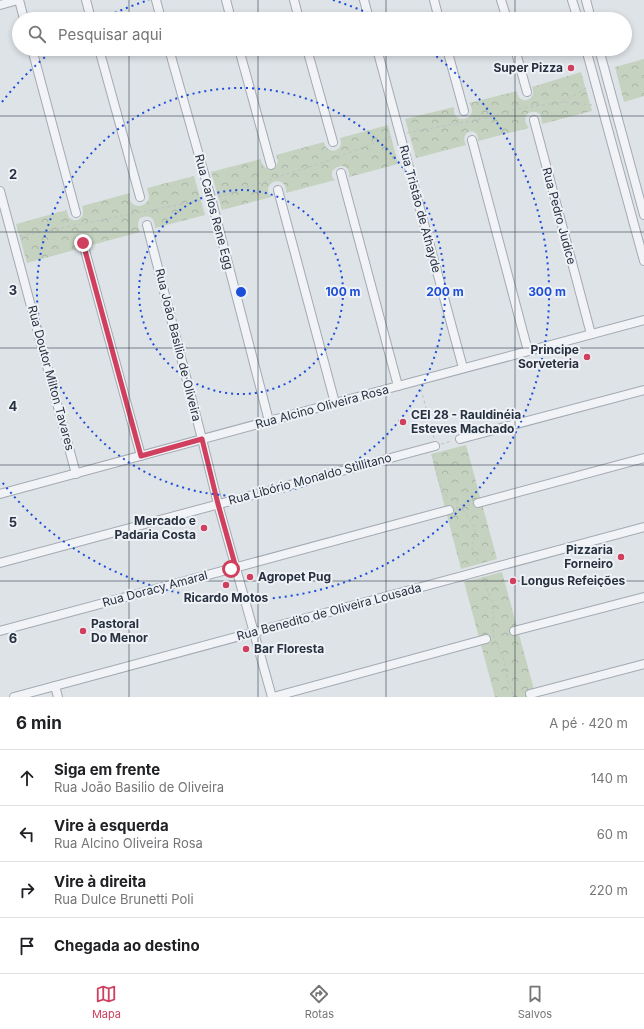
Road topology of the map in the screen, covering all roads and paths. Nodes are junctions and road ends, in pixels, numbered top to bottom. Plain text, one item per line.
1 (18, 0) edge
2 (86, 0) edge
3 (156, 0) edge
4 (226, 0) edge
5 (294, 0) edge
6 (364, 0) edge
7 (434, 0) edge
8 (502, 0) edge
9 (572, 0) edge
10 (586, 0) edge
11 (0, 5) edge
12 (22, 12) edge
13 (89, 12) edge
14 (159, 12) edge
15 (229, 12) edge
16 (297, 12) edge
17 (367, 12) edge
18 (437, 12) edge
19 (505, 12) edge
20 (576, 12) edge
21 (589, 12) edge
22 (34, 56) edge
23 (101, 56) edge
24 (171, 56) edge
25 (242, 56) edge
26 (309, 56) edge
27 (379, 56) edge
28 (449, 56) edge
29 (517, 56) edge
30 (588, 56) edge
31 (601, 56) edge
32 (595, 83) junction
33 (527, 92) dead end
34 (562, 102) junction
35 (602, 108) junction
36 (615, 108) junction
37 (464, 111) dead end
38 (534, 120) dead end
39 (399, 133) junction
40 (472, 140) dead end
41 (333, 142) dead end
42 (272, 165) dead end
43 (341, 173) dead end
44 (278, 190) dead end
45 (0, 191) edge
46 (140, 197) dead end
47 (211, 198) junction
48 (76, 213) dead end
49 (644, 215) edge
50 (147, 225) dead end
51 (13, 237) junction
52 (83, 243) dead end
53 (644, 262) edge
54 (644, 320) edge
55 (591, 334) junction
56 (528, 351) junction
57 (463, 368) junction
58 (419, 381) junction
59 (398, 386) junction
60 (644, 390) edge
61 (335, 403) junction
62 (269, 421) junction
63 (202, 439) junction
64 (460, 439) joint
65 (435, 444) junction
66 (141, 456) junction
67 (644, 458) edge
68 (76, 474) junction
69 (0, 494) edge
70 (478, 503) joint
71 (218, 504) junction
72 (449, 510) joint
73 (644, 527) edge
74 (0, 563) edge
75 (236, 568) junction
76 (644, 597) edge
77 (0, 630) edge
78 (253, 632) junction
79 (514, 632) dead end
80 (486, 639) dead end
81 (644, 664) edge
82 (55, 686) junction
83 (530, 694) dead end
84 (14, 697) edge
85 (58, 697) edge
86 (272, 697) edge

1 - 11 street
1 - 12 street
2 - 13 street
3 - 14 street
4 - 15 street
5 - 16 street
6 - 17 street
7 - 18 street
8 - 19 street
9 - 20 street
10 - 21 street
22 - 48 street
23 - 46 street
24 - 47 street, Rua Carlos Rene Egg
25 - 42 street
26 - 41 street
27 - 39 street, Rua Tristão de Athayde
28 - 37 street
29 - 33 street
30 - 32 street
31 - 36 street
32 - 34 path
32 - 35 street
34 - 35 path
34 - 39 path
35 - 36 street
35 - 53 street
36 - 49 street
38 - 55 street, Rua Pedro Judice
39 - 47 path
39 - 57 street, Rua Tristão de Athayde
40 - 56 street
43 - 59 street
44 - 61 street
45 - 51 street, Rua Doutor Milton Tavares
47 - 51 path
47 - 62 street, Rua Carlos Rene Egg
50 - 63 street, Rua João Basilio de Oliveira
51 - 68 street, Rua Doutor Milton Tavares
52 - 66 street
54 - 55 street, Rua Alcino Oliveira Rosa
55 - 56 street, Rua Alcino Oliveira Rosa
56 - 57 street, Rua Alcino Oliveira Rosa
57 - 58 street, Rua Alcino Oliveira Rosa
58 - 59 street, Rua Alcino Oliveira Rosa
58 - 65 path
59 - 61 street, Rua Alcino Oliveira Rosa
60 - 64 street
61 - 62 street, Rua Alcino Oliveira Rosa
62 - 63 street, Rua Alcino Oliveira Rosa
63 - 66 street, Rua Alcino Oliveira Rosa
63 - 71 street, Rua João Basilio de Oliveira
64 - 65 path
65 - 71 street, Rua Libório Monaldo Stillitano
66 - 68 street, Rua Alcino Oliveira Rosa
67 - 70 street
68 - 69 street, Rua Alcino Oliveira Rosa
70 - 72 path
71 - 74 street, Rua Libório Monaldo Stillitano
71 - 75 street, Rua João Basilio de Oliveira
72 - 75 street, Rua Doracy Amaral
73 - 78 street, Rua Benedito de Oliveira Lousada
75 - 77 street, Rua Doracy Amaral
75 - 78 street, Rua João Basilio de Oliveira
76 - 79 street
78 - 82 street, Rua Benedito de Oliveira Lousada
78 - 86 street, Rua João Basilio de Oliveira
80 - 86 street
81 - 83 street
82 - 84 street, Rua Benedito de Oliveira Lousada
82 - 85 street

